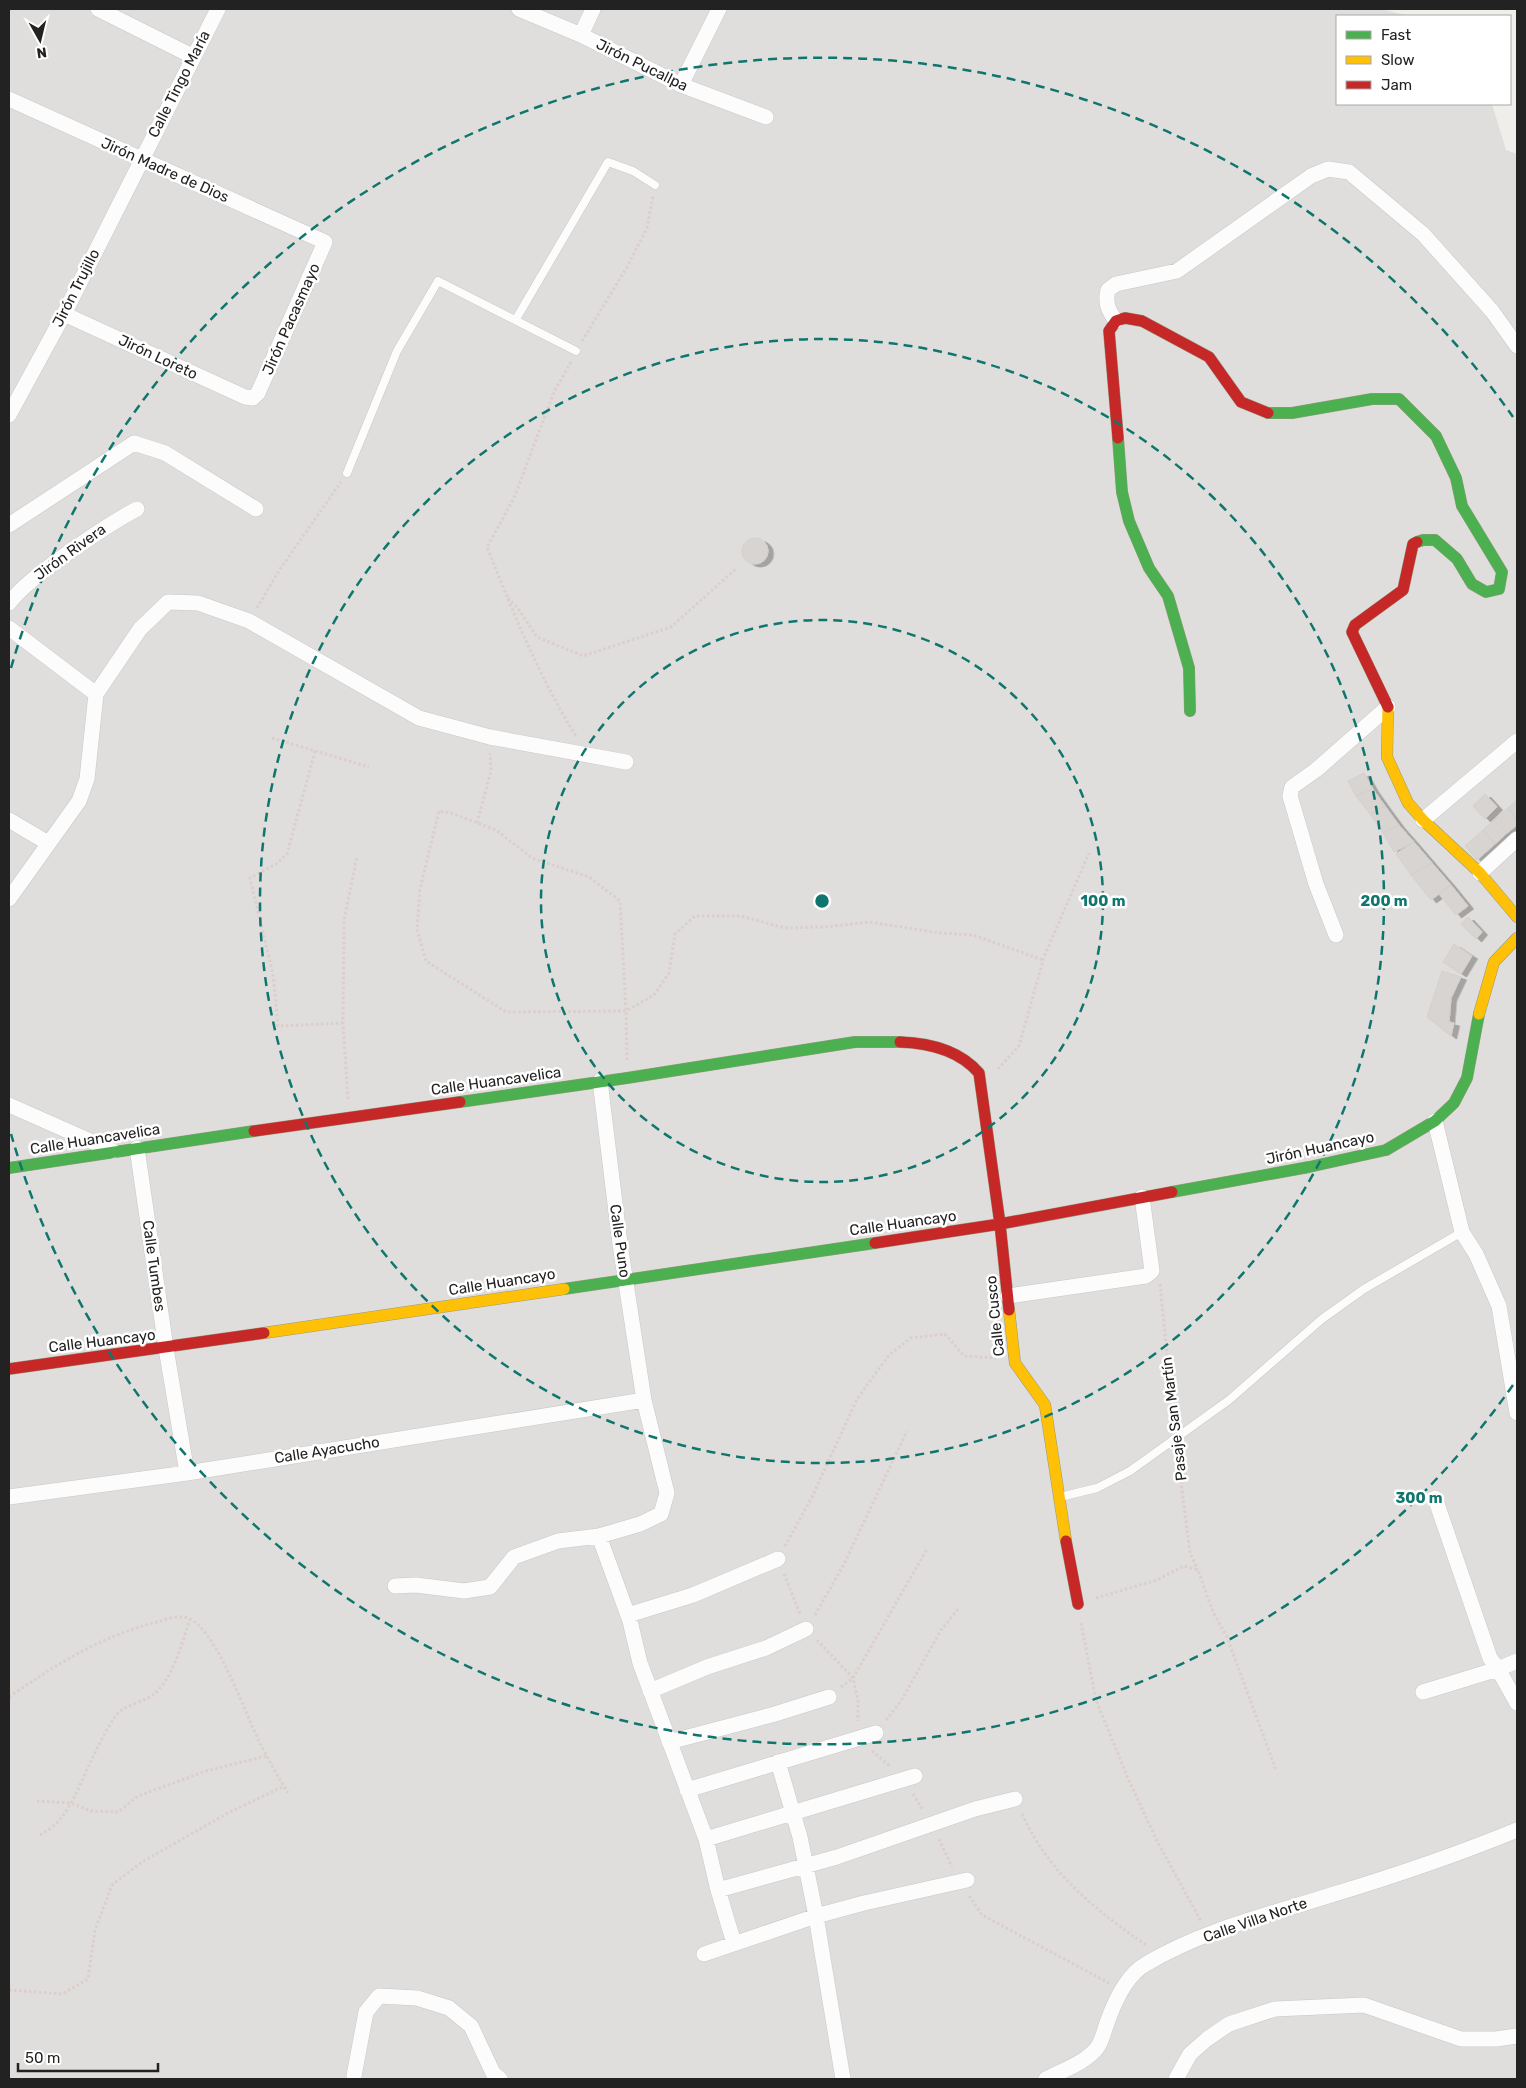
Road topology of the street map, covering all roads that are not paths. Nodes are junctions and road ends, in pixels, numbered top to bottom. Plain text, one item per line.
1 (98, 9) edge
2 (218, 9) edge
3 (519, 9) edge
4 (594, 9) edge
5 (719, 9) edge
6 (581, 35) junction
7 (192, 56) junction
8 (681, 85) junction
9 (9, 99) edge
10 (766, 116) dead end
11 (140, 159) junction
12 (655, 185) road end
13 (322, 240) joint
14 (64, 314) junction
15 (516, 319) junction
16 (1116, 321) junction
17 (1517, 346) edge
18 (576, 351) road end
19 (253, 398) joint
20 (9, 415) edge
21 (347, 473) road end
22 (136, 509) dead end
23 (256, 509) dead end
24 (9, 525) edge
25 (9, 603) edge
26 (9, 628) edge
27 (96, 694) junction
28 (1388, 707) junction
29 (1190, 711) dead end
30 (1517, 741) edge
31 (626, 762) dead end
32 (9, 820) edge
33 (1423, 820) junction
34 (1517, 839) edge
35 (48, 842) junction
36 (1480, 873) junction
37 (9, 898) edge
38 (1517, 916) edge
39 (1336, 935) dead end
40 (1517, 938) edge
41 (979, 1073) joint
42 (600, 1082) junction
43 (9, 1105) edge
44 (1435, 1121) junction
45 (137, 1148) junction
46 (113, 1151) junction
47 (9, 1168) edge
48 (1142, 1197) junction
49 (1000, 1224) junction
50 (1462, 1232) junction
51 (625, 1278) junction
52 (1008, 1296) junction
53 (166, 1348) junction
54 (9, 1369) edge
55 (644, 1400) junction
56 (1517, 1413) edge
57 (187, 1473) junction
58 (9, 1497) edge
59 (1058, 1498) junction
60 (1435, 1498) dead end
61 (598, 1536) junction
62 (778, 1559) road end
63 (396, 1586) dead end
64 (1078, 1604) road end
65 (628, 1615) junction
66 (806, 1629) road end
67 (1517, 1661) edge
68 (1498, 1669) junction
69 (650, 1691) junction
70 (1423, 1692) dead end
71 (829, 1697) road end
72 (1517, 1703) edge
73 (876, 1732) road end
74 (669, 1742) junction
75 (778, 1762) junction
76 (909, 1778) road end
77 (687, 1790) junction
78 (1015, 1799) road end
79 (794, 1813) junction
80 (1517, 1830) edge
81 (706, 1839) junction
82 (805, 1865) junction
83 (963, 1881) road end
84 (718, 1890) junction
85 (816, 1916) junction
86 (734, 1943) junction
87 (704, 1954) dead end
88 (1517, 2036) edge
89 (354, 2076) dead end
90 (500, 2079) edge
91 (843, 2079) edge
92 (1046, 2079) edge
93 (1176, 2079) edge

1 - 7 street
2 - 7 street, Calle Tingo María
3 - 6 street, Jirón Pucallpa
4 - 6 street
5 - 8 street
6 - 8 street, Jirón Pucallpa
7 - 11 street, Calle Tingo María
8 - 10 street, Jirón Pucallpa
9 - 11 street, Jirón Madre de Dios
11 - 13 street, Jirón Madre de Dios
11 - 14 street, Jirón Trujillo
12 - 15 lane
13 - 19 street, Jirón Pacasmayo
14 - 19 street, Jirón Loreto
14 - 20 street, Jirón Trujillo
15 - 18 lane
15 - 21 lane
16 - 17 street
16 - 28 street
16 - 29 street
22 - 25 street, Jirón Rivera
23 - 24 street
26 - 27 street
27 - 31 street
27 - 35 street
28 - 33 street
28 - 39 street
30 - 33 street
32 - 35 street
33 - 36 street
34 - 36 street
35 - 37 street
36 - 38 street
40 - 44 street, Jirón Huancayo
41 - 42 street, Calle Huancavelica
41 - 49 street, Calle Cusco
42 - 45 street, Calle Huancavelica
42 - 51 street, Calle Puno
43 - 46 street
44 - 48 street, Jirón Huancayo
44 - 50 street
45 - 46 street, Calle Huancavelica
45 - 53 street, Calle Tumbes
46 - 47 street, Calle Huancavelica
48 - 49 street, Jirón Huancayo
48 - 52 street
49 - 51 street, Calle Huancayo
49 - 52 street, Calle Cusco
50 - 56 street
50 - 59 lane
51 - 53 street, Calle Huancayo
51 - 55 street, Calle Puno
52 - 59 street, Calle Cusco
53 - 54 street, Calle Huancayo
53 - 57 street, Calle Tumbes
55 - 57 street, Calle Ayacucho
55 - 61 street, Calle Puno
57 - 58 street, Calle Ayacucho
59 - 64 street, Calle Cusco
60 - 68 street
61 - 63 street
61 - 65 street
62 - 65 street
65 - 69 street
66 - 69 street
67 - 68 street
68 - 70 street
68 - 72 street
69 - 74 street
71 - 74 street
73 - 75 street
74 - 77 street
75 - 77 street
75 - 79 street
76 - 79 street
77 - 81 street
78 - 82 street
79 - 81 street
79 - 82 street
80 - 92 street, Calle Villa Norte
81 - 84 street
82 - 84 street
82 - 85 street
83 - 85 street
84 - 86 street
85 - 86 street
85 - 91 street
86 - 87 street
88 - 93 street
89 - 90 street

